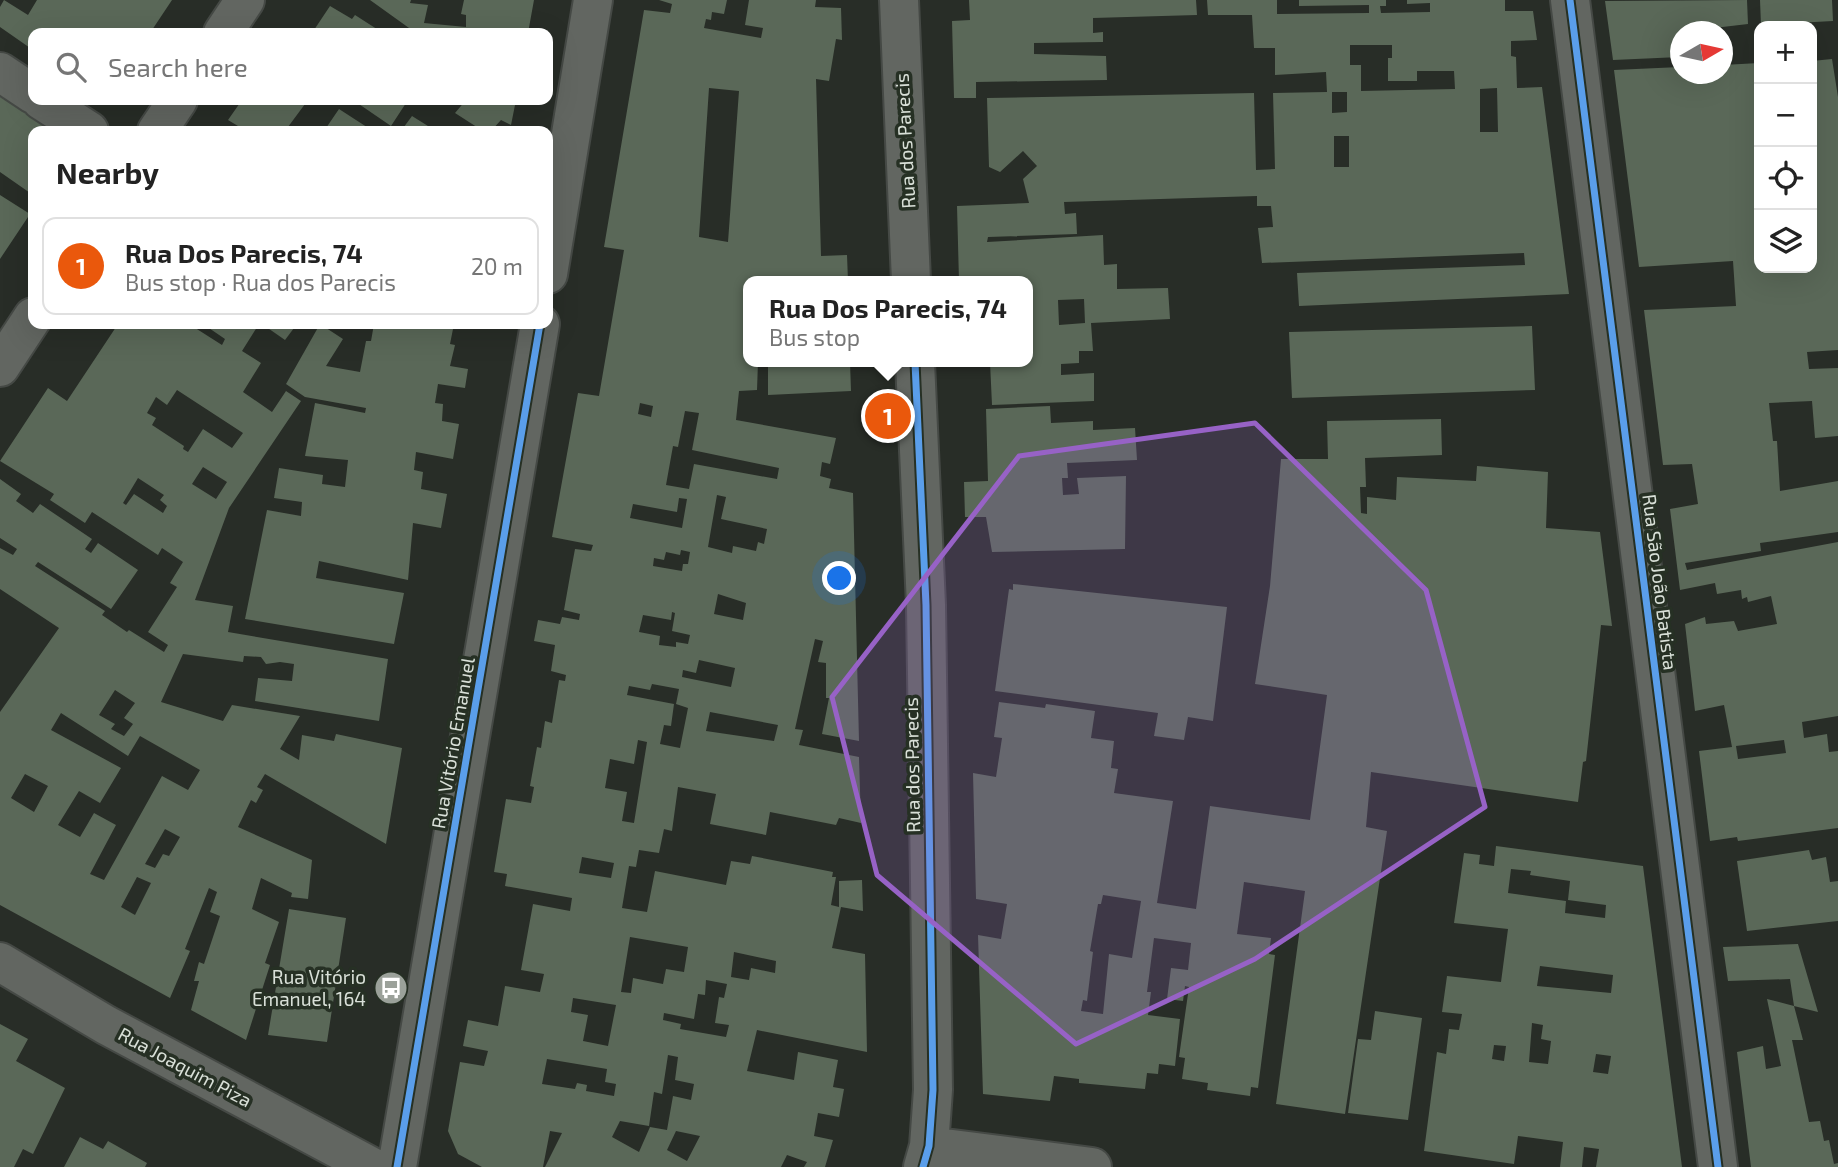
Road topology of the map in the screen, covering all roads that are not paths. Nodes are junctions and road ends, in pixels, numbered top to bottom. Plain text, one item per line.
1 (245, 0) edge
2 (593, 0) edge
3 (899, 0) edge
4 (1570, 0) edge
5 (226, 28) edge
6 (0, 72) edge
7 (28, 91) edge
8 (49, 105) edge
9 (175, 105) edge
10 (81, 126) edge
11 (160, 126) edge
12 (553, 244) edge
13 (912, 276) edge
14 (28, 325) edge
15 (539, 329) edge
16 (0, 367) edge
17 (915, 367) edge
18 (0, 962) edge
19 (926, 1156) edge
20 (372, 1167) edge
21 (397, 1167) edge
22 (1092, 1167) edge
23 (1718, 1167) edge

1 - 5 street
2 - 12 street
3 - 13 street, Rua dos Parecis
4 - 23 street, Rua São João Batista
6 - 7 street
8 - 10 street
9 - 11 street
14 - 16 street
15 - 21 street, Rua Vitório Emanuel
17 - 19 street, Rua dos Parecis
18 - 20 street, Rua Joaquim Piza
19 - 22 street

